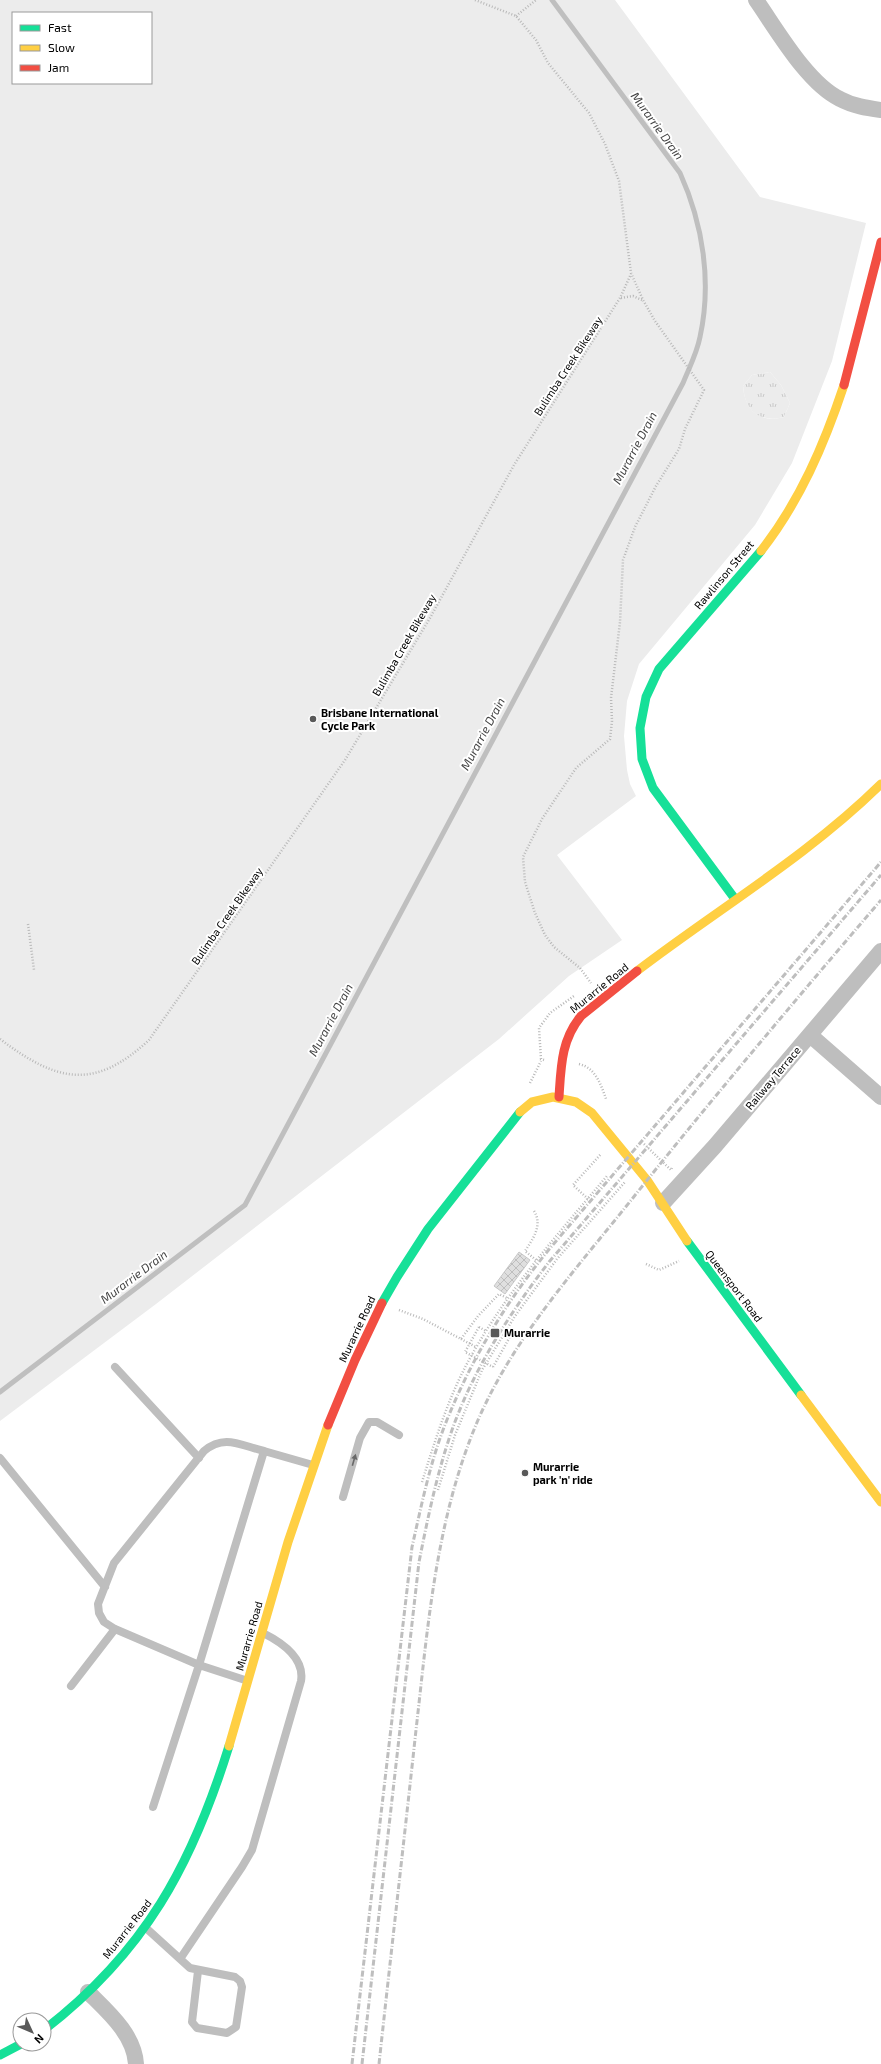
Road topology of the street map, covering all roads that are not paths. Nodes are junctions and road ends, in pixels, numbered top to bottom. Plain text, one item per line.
1 (756, 0) edge
2 (881, 110) edge
3 (881, 242) edge
4 (881, 784) edge
5 (734, 900) junction
6 (881, 951) edge
7 (810, 1035) junction
8 (559, 1097) junction
9 (881, 1097) edge
10 (663, 1203) junction
11 (116, 1367) dead end
12 (399, 1435) dead end
13 (264, 1451) junction
14 (0, 1458) edge
15 (199, 1458) junction
16 (314, 1465) junction
17 (343, 1497) dead end
18 (881, 1502) edge
19 (105, 1587) junction
20 (115, 1630) junction
21 (262, 1632) junction
22 (199, 1666) junction
23 (248, 1681) junction
24 (71, 1686) dead end
25 (153, 1807) dead end
26 (146, 1927) junction
27 (180, 1959) junction
28 (198, 1971) junction
29 (88, 1992) junction
30 (52, 2024) edge
31 (12, 2049) edge
32 (0, 2056) edge
33 (136, 2064) edge

1 - 2 street
3 - 5 street, Rawlinson Street
4 - 5 street, Murarrie Road
5 - 8 street, Murarrie Road
6 - 7 street, Railway Terrace
7 - 9 street
7 - 10 street, Railway Terrace
8 - 10 street, Queensport Road
8 - 16 street, Murarrie Road
10 - 18 street, Queensport Road
11 - 15 lane
17 -> 12 lane
13 - 15 lane
13 - 16 lane
13 - 22 lane
14 - 19 lane
15 - 19 lane
16 - 21 street, Murarrie Road
19 - 20 lane
20 - 22 lane
20 - 24 lane
21 - 23 street, Murarrie Road
21 - 27 lane
22 - 23 lane
22 - 25 lane
23 - 26 street, Murarrie Road
26 - 27 lane
26 - 29 street, Murarrie Road
27 - 28 lane
28 - 28 lane
29 - 30 street, Murarrie Road
29 - 33 street
31 - 32 street

